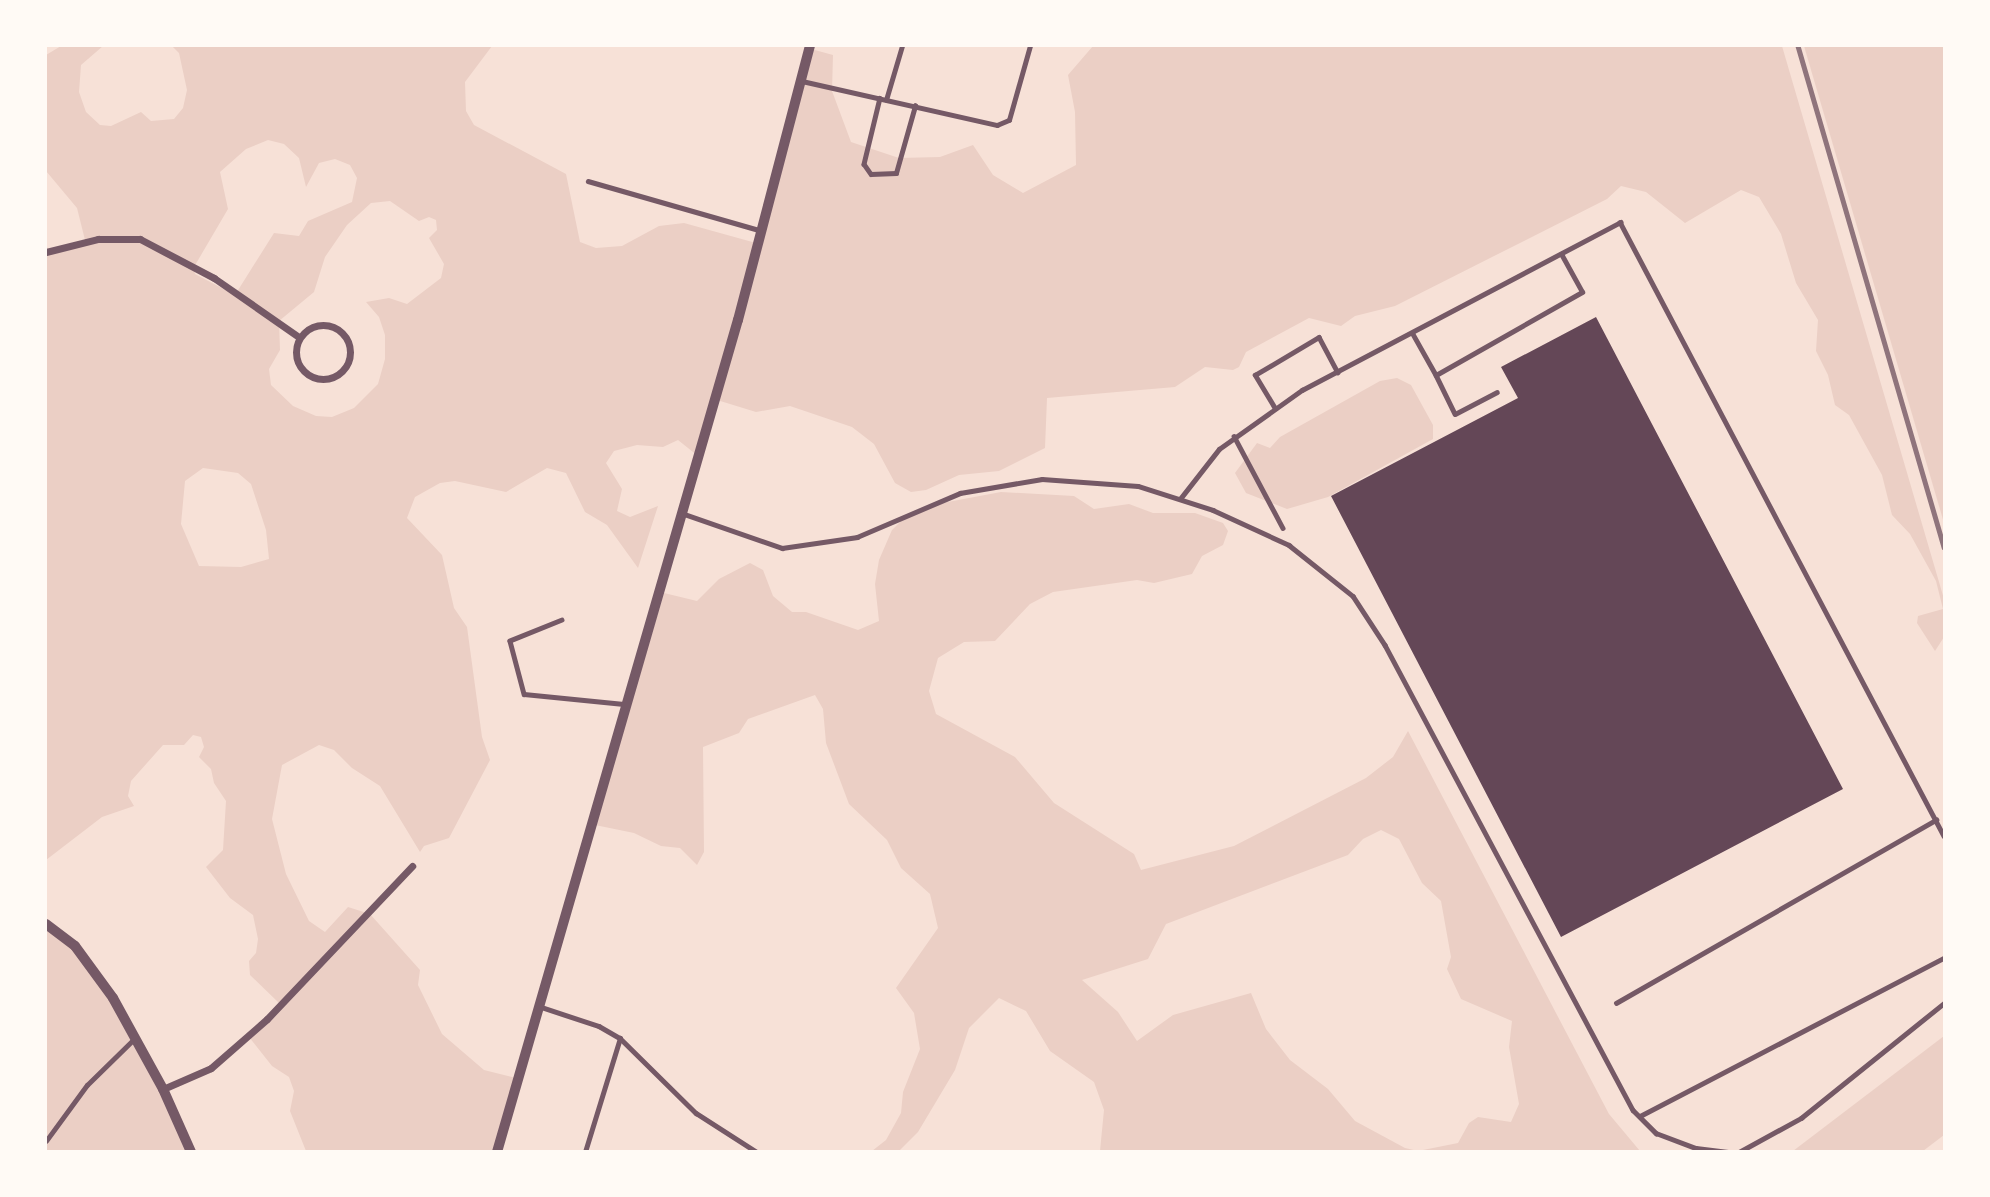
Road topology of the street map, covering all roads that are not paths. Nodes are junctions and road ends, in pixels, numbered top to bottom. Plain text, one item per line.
1 (810, 46) edge
2 (902, 46) edge
3 (1030, 46) edge
4 (801, 81) junction
5 (880, 99) junction
6 (886, 100) junction
7 (915, 106) junction
8 (588, 181) dead end
9 (762, 231) junction
10 (46, 251) edge
11 (1560, 254) junction
12 (1413, 334) junction
13 (299, 337) junction
14 (1338, 372) junction
15 (1436, 375) junction
16 (1497, 392) dead end
17 (1274, 407) junction
18 (1234, 436) junction
19 (1180, 499) junction
20 (680, 512) junction
21 (1283, 528) dead end
22 (562, 620) dead end
23 (625, 704) junction
24 (1937, 820) junction
25 (1944, 836) edge
26 (412, 866) dead end
27 (46, 924) edge
28 (1944, 958) edge
29 (1616, 1003) dead end
30 (1944, 1003) edge
31 (537, 1006) junction
32 (135, 1038) junction
33 (620, 1038) junction
34 (163, 1089) junction
35 (1640, 1116) junction
36 (46, 1140) edge
37 (191, 1152) edge
38 (497, 1152) edge
39 (585, 1152) edge
40 (757, 1152) edge
41 (1728, 1152) edge
42 (1738, 1152) edge

1 - 4 street
2 - 6 lane
3 - 7 lane
4 - 5 lane
4 - 9 street
5 - 6 lane
5 - 7 lane
6 - 7 lane
8 - 9 lane
9 - 20 street
10 - 13 street
11 - 12 lane
11 - 15 lane
11 - 24 lane
12 - 14 lane
12 - 15 lane
13 - 13 street
14 - 17 lane
14 - 17 lane
15 - 16 lane
17 - 18 lane
18 - 19 lane
18 - 21 lane
19 - 20 lane
19 - 35 lane
20 - 23 street
22 - 23 lane
23 - 31 street
24 - 25 lane
24 - 29 lane
26 - 34 street
27 - 32 street
28 - 35 lane
30 - 42 lane
31 - 33 lane
31 - 38 street
32 - 34 street
32 - 36 lane
33 - 39 lane
33 - 40 lane
34 - 37 street
35 - 41 lane

